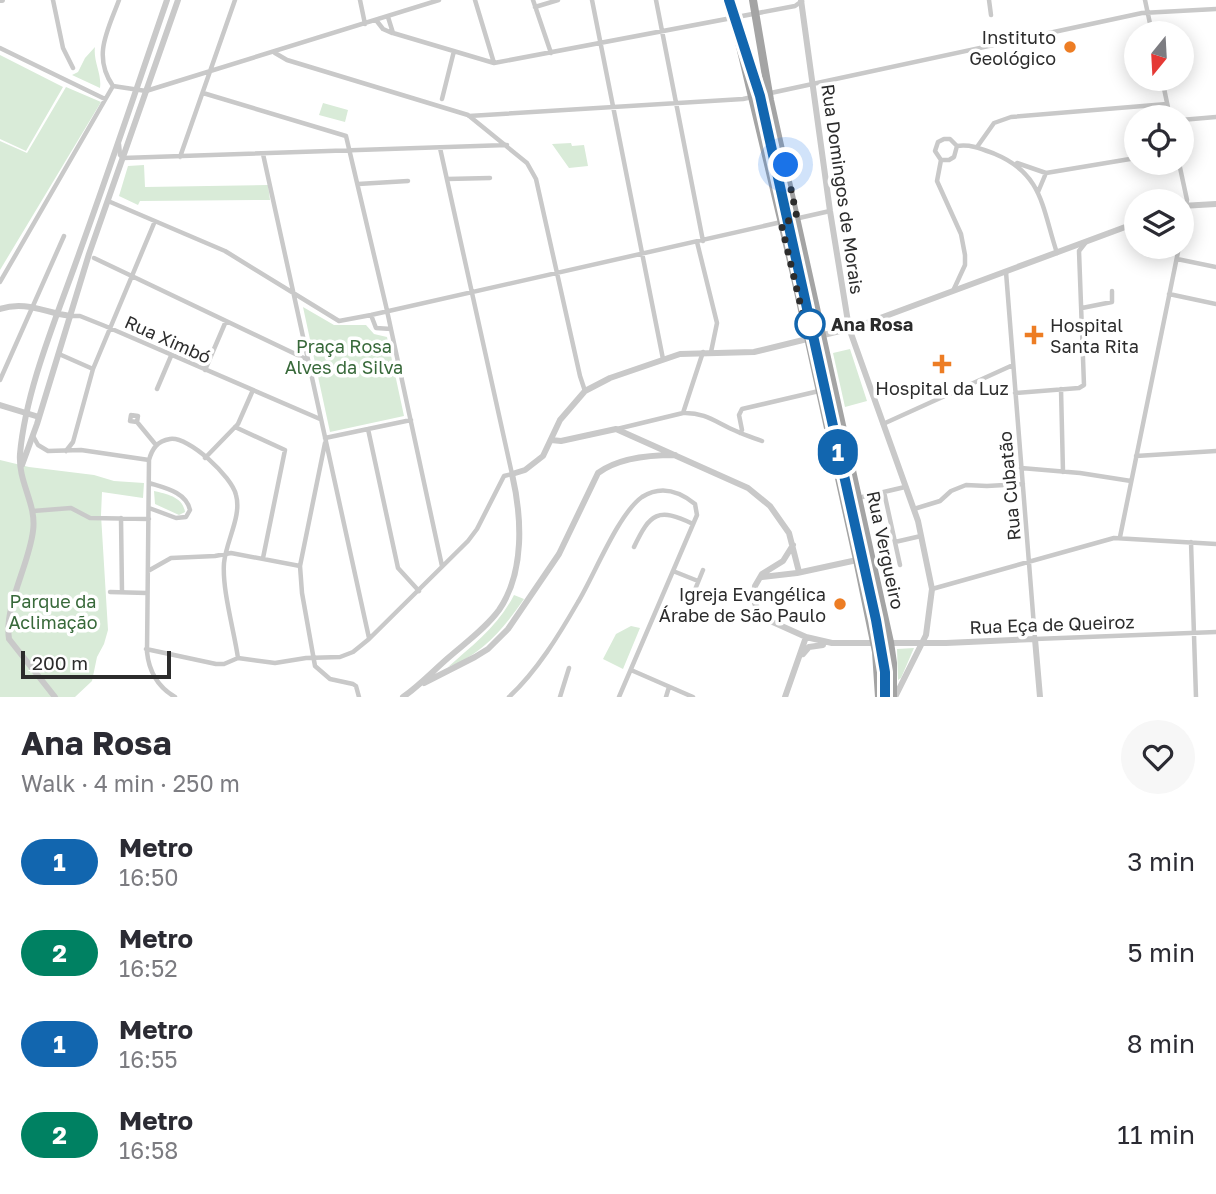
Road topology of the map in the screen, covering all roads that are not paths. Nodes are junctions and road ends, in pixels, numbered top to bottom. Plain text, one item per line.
1 (53, 0) edge
2 (119, 0) edge
3 (167, 0) edge
4 (178, 0) edge
5 (235, 0) edge
6 (360, 0) edge
7 (436, 0) edge
8 (475, 0) edge
9 (533, 0) edge
10 (558, 0) edge
11 (592, 0) edge
12 (656, 0) edge
13 (729, 0) edge
14 (753, 0) edge
15 (802, 0) edge
16 (989, 0) edge
17 (1145, 0) edge
18 (535, 7) junction
19 (1216, 9) edge
20 (1148, 12) junction
21 (756, 13) junction
22 (991, 15) dead end
23 (388, 17) junction
24 (734, 18) junction
25 (376, 20) junction
26 (1150, 21) edge
27 (365, 24) junction
28 (663, 32) junction
29 (393, 33) junction
30 (600, 44) junction
31 (0, 48) edge
32 (287, 49) junction
33 (454, 51) junction
34 (275, 53) junction
35 (551, 53) junction
36 (292, 62) junction
37 (494, 63) junction
38 (73, 68) dead end
39 (209, 72) junction
40 (814, 84) junction
41 (113, 86) junction
42 (136, 91) junction
43 (146, 91) junction
44 (1164, 91) edge
45 (203, 93) junction
46 (769, 94) junction
47 (752, 97) junction
48 (105, 99) junction
49 (442, 99) dead end
50 (676, 102) junction
51 (1167, 104) joint
52 (612, 106) junction
53 (470, 116) junction
54 (1216, 117) edge
55 (1194, 119) edge
56 (119, 139) junction
57 (507, 145) junction
58 (957, 146) junction
59 (977, 147) junction
60 (440, 148) junction
61 (350, 151) junction
62 (263, 154) junction
63 (180, 157) junction
64 (123, 159) junction
65 (941, 160) junction
66 (1124, 160) edge
67 (1013, 162) junction
68 (1046, 173) junction
69 (490, 178) dead end
70 (447, 179) junction
71 (408, 181) dead end
72 (358, 184) junction
73 (1038, 194) junction
74 (108, 201) junction
75 (1216, 204) edge
76 (1194, 205) edge
77 (830, 211) junction
78 (797, 218) junction
79 (155, 221) junction
80 (781, 223) junction
81 (1124, 228) edge
82 (64, 236) dead end
83 (703, 241) junction
84 (697, 242) junction
85 (1086, 242) junction
86 (1069, 248) junction
87 (1079, 251) junction
88 (1057, 253) junction
89 (642, 255) junction
90 (94, 258) dead end
91 (1177, 259) joint
92 (1216, 267) edge
93 (1006, 272) junction
94 (557, 274) junction
95 (132, 277) junction
96 (0, 282) edge
97 (1112, 291) dead end
98 (953, 292) junction
99 (472, 293) junction
100 (294, 294) junction
101 (1169, 294) junction
102 (1216, 304) edge
103 (33, 305) junction
104 (1082, 308) junction
105 (0, 309) edge
106 (387, 312) junction
107 (57, 314) junction
108 (71, 316) junction
109 (371, 316) junction
110 (226, 321) junction
111 (391, 328) junction
112 (110, 329) junction
113 (849, 329) junction
114 (823, 335) junction
115 (808, 339) junction
116 (707, 352) junction
117 (59, 354) junction
118 (172, 356) junction
119 (663, 359) junction
120 (309, 361) junction
121 (1013, 365) junction
122 (93, 369) junction
123 (205, 370) junction
124 (0, 380) edge
125 (157, 389) dead end
126 (1062, 389) junction
127 (253, 390) junction
128 (585, 391) junction
129 (820, 391) junction
130 (1015, 393) junction
131 (0, 405) edge
132 (683, 413) junction
133 (27, 414) junction
134 (39, 417) junction
135 (321, 420) junction
136 (411, 420) junction
137 (137, 422) dead end
138 (882, 425) junction
139 (235, 427) junction
140 (368, 429) junction
141 (616, 429) junction
142 (740, 433) junction
143 (33, 436) junction
144 (325, 439) junction
145 (551, 440) junction
146 (762, 441) dead end
147 (156, 445) junction
148 (66, 451) junction
149 (1216, 451) edge
150 (675, 455) junction
151 (1136, 456) junction
152 (205, 458) junction
153 (149, 460) junction
154 (330, 461) junction
155 (21, 466) junction
156 (1021, 468) junction
157 (1063, 472) junction
158 (319, 473) junction
159 (512, 474) junction
160 (1131, 481) junction
161 (149, 483) junction
162 (1023, 484) junction
163 (905, 487) junction
164 (884, 492) junction
165 (858, 498) junction
166 (149, 508) junction
167 (914, 509) junction
168 (33, 511) junction
169 (121, 518) junction
170 (149, 519) junction
171 (693, 524) junction
172 (922, 536) junction
173 (1120, 537) junction
174 (895, 542) junction
175 (1191, 542) junction
176 (1216, 544) edge
177 (793, 545) junction
178 (634, 547) dead end
179 (225, 554) junction
180 (263, 558) junction
181 (857, 560) junction
182 (1029, 562) junction
183 (900, 565) dead end
184 (300, 566) junction
185 (442, 567) junction
186 (673, 570) junction
187 (703, 570) dead end
188 (148, 572) junction
189 (799, 572) junction
190 (758, 579) junction
191 (698, 581) junction
192 (932, 589) junction
193 (419, 591) junction
194 (110, 592) dead end
195 (122, 592) junction
196 (694, 592) dead end
197 (147, 593) junction
198 (1216, 632) edge
199 (1194, 633) junction
200 (806, 637) junction
201 (369, 639) junction
202 (1035, 639) junction
203 (874, 642) junction
204 (890, 642) junction
205 (832, 643) junction
206 (923, 643) junction
207 (146, 649) junction
208 (238, 658) junction
209 (313, 658) junction
210 (800, 659) junction
211 (443, 663) junction
212 (569, 668) dead end
213 (631, 670) junction
214 (447, 672) junction
215 (417, 686) junction
216 (670, 687) junction
217 (55, 697) edge
218 (175, 697) edge
219 (359, 697) edge
220 (403, 697) edge
221 (509, 697) edge
222 (559, 697) edge
223 (620, 697) edge
224 (666, 697) edge
225 (693, 697) edge
226 (785, 697) edge
227 (879, 697) edge
228 (894, 697) edge
229 (1040, 697) edge
230 (1196, 697) edge

1 - 38 street
2 - 41 street
3 - 42 street
4 - 43 street
5 - 39 street
6 - 27 street
7 - 23 street
8 - 37 street
9 - 18 street
10 - 18 street
11 - 30 street
12 - 28 street
13 - 24 main road, Rua Vergueiro
14 - 21 main road, Rua Vergueiro
15 - 21 street
15 - 40 street, Rua Domingos de Morais
16 - 22 street
17 - 20 street
18 - 35 street
19 - 20 street
20 - 26 street
20 - 40 street
21 - 24 street
21 - 46 main road, Rua Vergueiro
23 - 25 street
23 - 29 street
24 - 28 street
24 - 47 main road, Rua Vergueiro
25 - 27 street
25 - 29 street
27 - 32 street
28 - 30 street
28 - 50 street
29 - 33 street
30 - 35 street
30 - 52 street
31 - 48 street
32 - 34 street
32 - 36 street
33 - 37 street
33 - 49 street
34 - 36 street
34 - 39 street
35 - 37 street
36 - 53 street
39 - 43 street
39 - 45 street
40 - 46 street
40 - 77 street, Rua Domingos de Morais
41 - 42 street
41 - 48 street
42 - 43 street
42 - 56 street
43 - 64 street
44 - 51 street
45 - 61 street
45 - 63 street
46 - 47 street
46 - 78 main road, Rua Vergueiro
47 - 50 street
47 - 80 main road, Rua Vergueiro
48 - 96 street
50 - 52 street
50 - 83 street
51 - 59 street
52 - 53 street
52 - 89 street
53 - 57 street
54 - 55 street
56 - 64 street
56 - 107 street
57 - 60 street
57 - 94 street
58 - 59 street
58 - 65 street
58 - 65 street
59 - 67 street
60 - 61 street
60 - 70 street
61 - 62 street
61 - 72 street
62 - 63 street
62 - 100 street
63 - 64 street
64 - 74 street
65 - 98 street
66 - 68 street
67 - 68 street
67 - 73 street
68 - 73 street
69 - 70 street
70 - 99 street
71 - 72 street
72 - 106 street
73 - 88 street
74 - 79 street
74 - 108 street
75 - 76 street
77 - 78 street
77 - 113 street, Rua Domingos de Morais
78 - 80 street
78 - 114 main road, Rua Vergueiro
79 - 95 street
79 - 100 street
80 - 83 street
80 - 115 main road, Rua Vergueiro
81 - 85 street
82 - 103 street
83 - 84 street
84 - 89 street
84 - 116 street
85 - 86 street
85 - 87 street
86 - 87 street
86 - 88 street
87 - 104 street
88 - 93 street
89 - 94 street
89 - 119 street
90 - 95 street
91 - 92 street
91 - 101 street
93 - 98 street
93 - 121 street, Rua Cubatão
94 - 99 street
94 - 128 street
95 - 110 street
95 - 112 street
97 - 104 street
98 - 113 street
99 - 106 street
99 - 159 street
100 - 109 street
100 - 120 street
101 - 102 street
101 - 151 street
103 - 105 street, Rua Ximbó
103 - 107 street, Rua Ximbó
103 - 124 street
104 - 126 street
106 - 109 street
106 - 111 street
107 - 108 street, Rua Ximbó
107 - 133 street
108 - 112 street, Rua Ximbó
108 - 117 street
109 - 111 street
110 - 120 street
110 - 123 street
111 - 136 street
112 - 118 street, Rua Ximbó
112 - 122 street
113 - 114 street
113 - 138 street, Rua Domingos de Morais
114 - 115 street
114 - 165 main road, Rua Vergueiro
115 - 116 street
115 - 129 main road, Rua Vergueiro
116 - 119 street
116 - 132 street
117 - 122 street
117 - 134 street
118 - 123 street, Rua Ximbó
118 - 125 street
119 - 128 street
120 - 135 street
121 - 130 street, Rua Cubatão
121 - 138 street
122 - 148 street
123 - 127 street, Rua Ximbó
126 - 130 street
126 - 157 street
127 - 135 street, Rua Ximbó
127 - 139 street
128 - 145 street
129 - 142 street
129 - 181 main road, Rua Vergueiro
130 - 156 street, Rua Cubatão
131 - 133 street
132 - 141 street
132 - 142 street
133 - 134 street
133 - 155 street
134 - 143 street
135 - 144 street
136 - 140 street
136 - 185 street
137 - 147 street
138 - 163 street, Rua Domingos de Morais
139 - 152 street
139 - 180 street
140 - 144 street
140 - 193 street
141 - 145 street
141 - 150 street
142 - 146 street
143 - 148 street
143 - 155 street
144 - 154 street
144 - 158 street
145 - 159 street
147 - 152 street
147 - 153 street
148 - 153 street
149 - 151 street
150 - 177 street
150 - 214 street
151 - 160 street
152 - 179 street
153 - 161 street
154 - 158 street
154 - 201 street
155 - 168 street
156 - 157 street
156 - 162 street, Rua Cubatão
157 - 160 street
158 - 184 street
159 - 185 street
159 - 211 street
160 - 173 street
161 - 166 street
161 - 166 street
162 - 167 street
162 - 182 street, Rua Cubatão
163 - 164 street
163 - 167 street, Rua Domingos de Morais
164 - 165 street
164 - 174 street
165 - 204 main road, Rua Vergueiro
166 - 170 street
167 - 172 street, Rua Domingos de Morais
168 - 169 street
168 - 217 street
169 - 170 street
169 - 195 street
170 - 188 street
171 - 178 street
171 - 186 street
171 - 221 street
172 - 174 street
172 - 192 street, Rua Domingos de Morais
173 - 175 street
173 - 182 street
174 - 183 street
175 - 176 street
175 - 199 street
177 - 189 street
177 - 190 street
179 - 180 street
179 - 188 street
179 - 208 street
180 - 184 street
181 - 189 street
181 - 203 main road, Rua Vergueiro
182 - 192 street
182 - 202 street, Rua Cubatão
184 - 209 street
185 - 193 street
186 - 191 street
186 - 213 street
187 - 191 street
188 - 197 street
189 - 190 street
190 - 200 street
191 - 196 street
192 - 206 street, Rua Domingos de Morais
193 - 201 street
194 - 195 street
195 - 197 street
197 - 207 street
198 - 199 street, Rua Eça de Queiroz
199 - 202 street, Rua Eça de Queiroz
199 - 230 street
200 - 205 street
200 - 210 street
201 - 209 street
202 - 206 street, Rua Eça de Queiroz
202 - 229 street, Rua Cubatão
203 - 204 street, Rua Eça de Queiroz
203 - 205 street, Rua Eça de Queiroz
203 - 227 main road, Rua Vergueiro
204 - 206 street, Rua Eça de Queiroz
204 - 228 main road, Rua Vergueiro
205 - 210 street
206 - 228 street, Rua Domingos de Morais
207 - 208 street
207 - 218 street
208 - 209 street
209 - 219 street
210 - 226 street
211 - 214 street
211 - 215 street
212 - 222 street
213 - 216 street
213 - 223 street
214 - 215 street
215 - 220 street
216 - 224 street
216 - 225 street

